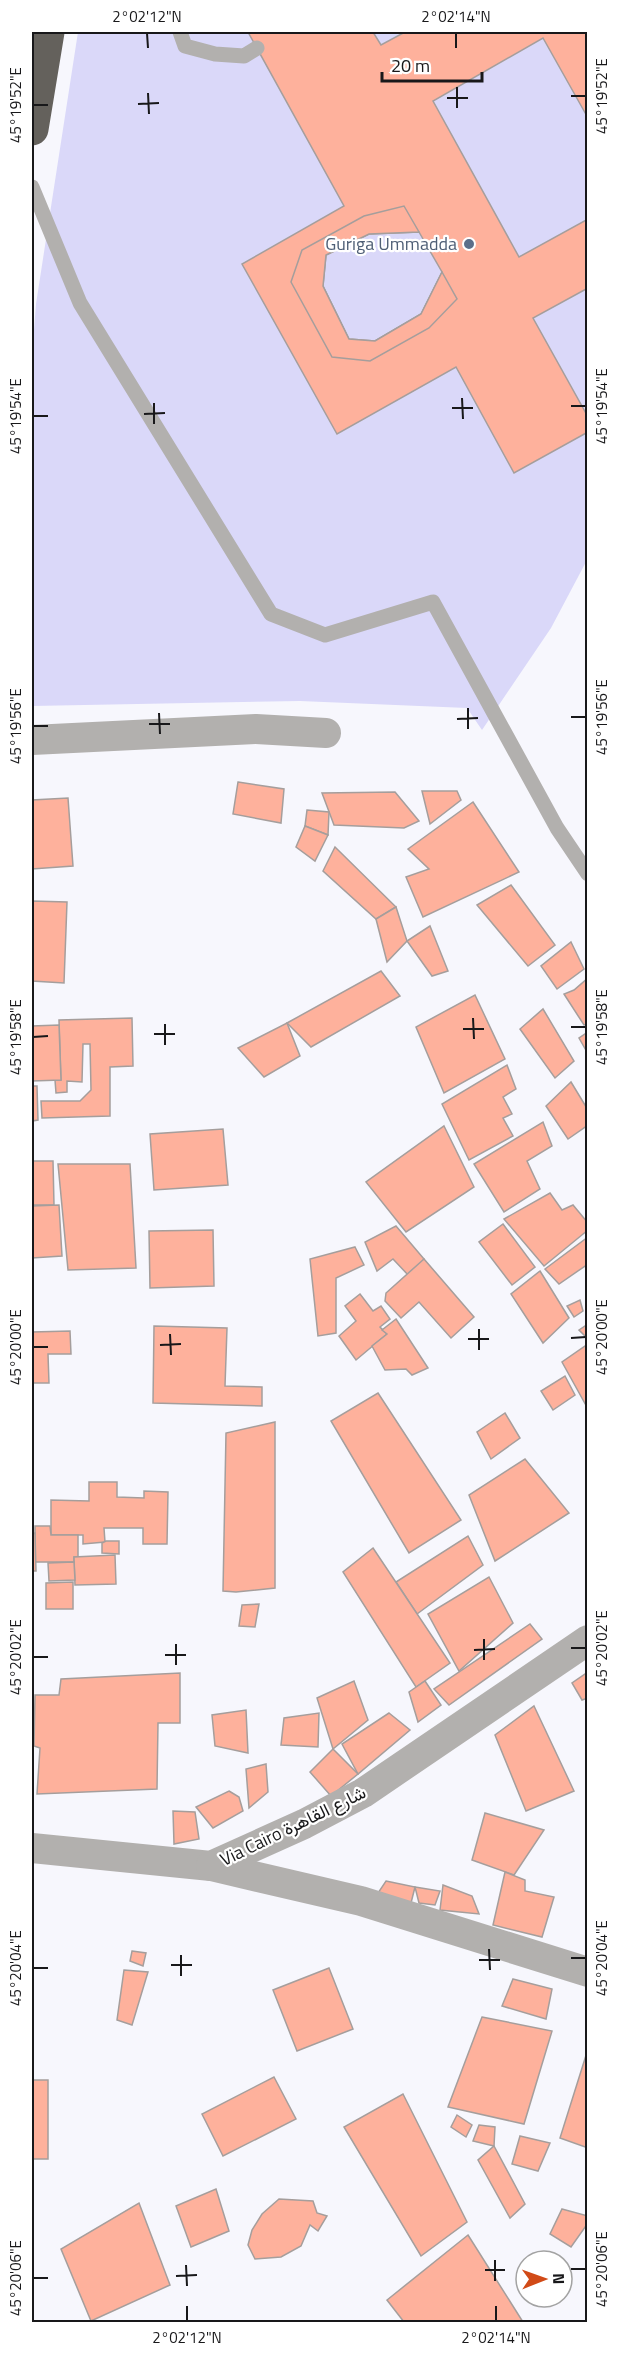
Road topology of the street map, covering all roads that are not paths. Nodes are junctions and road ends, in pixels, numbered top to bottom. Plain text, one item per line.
1 (48, 32) edge
2 (180, 32) edge
3 (257, 48) dead end
4 (32, 129) edge
5 (32, 187) edge
6 (326, 733) dead end
7 (32, 740) edge
8 (588, 874) edge
9 (588, 1640) edge
10 (32, 1847) edge
11 (211, 1866) junction
12 (588, 1972) edge

1 - 4 highway
2 - 3 lane
5 - 8 lane
6 - 7 street
9 - 11 street, Via Cairo شارع القاهرة
10 - 11 street, Via Cairo شارع القاهرة
11 - 12 street

